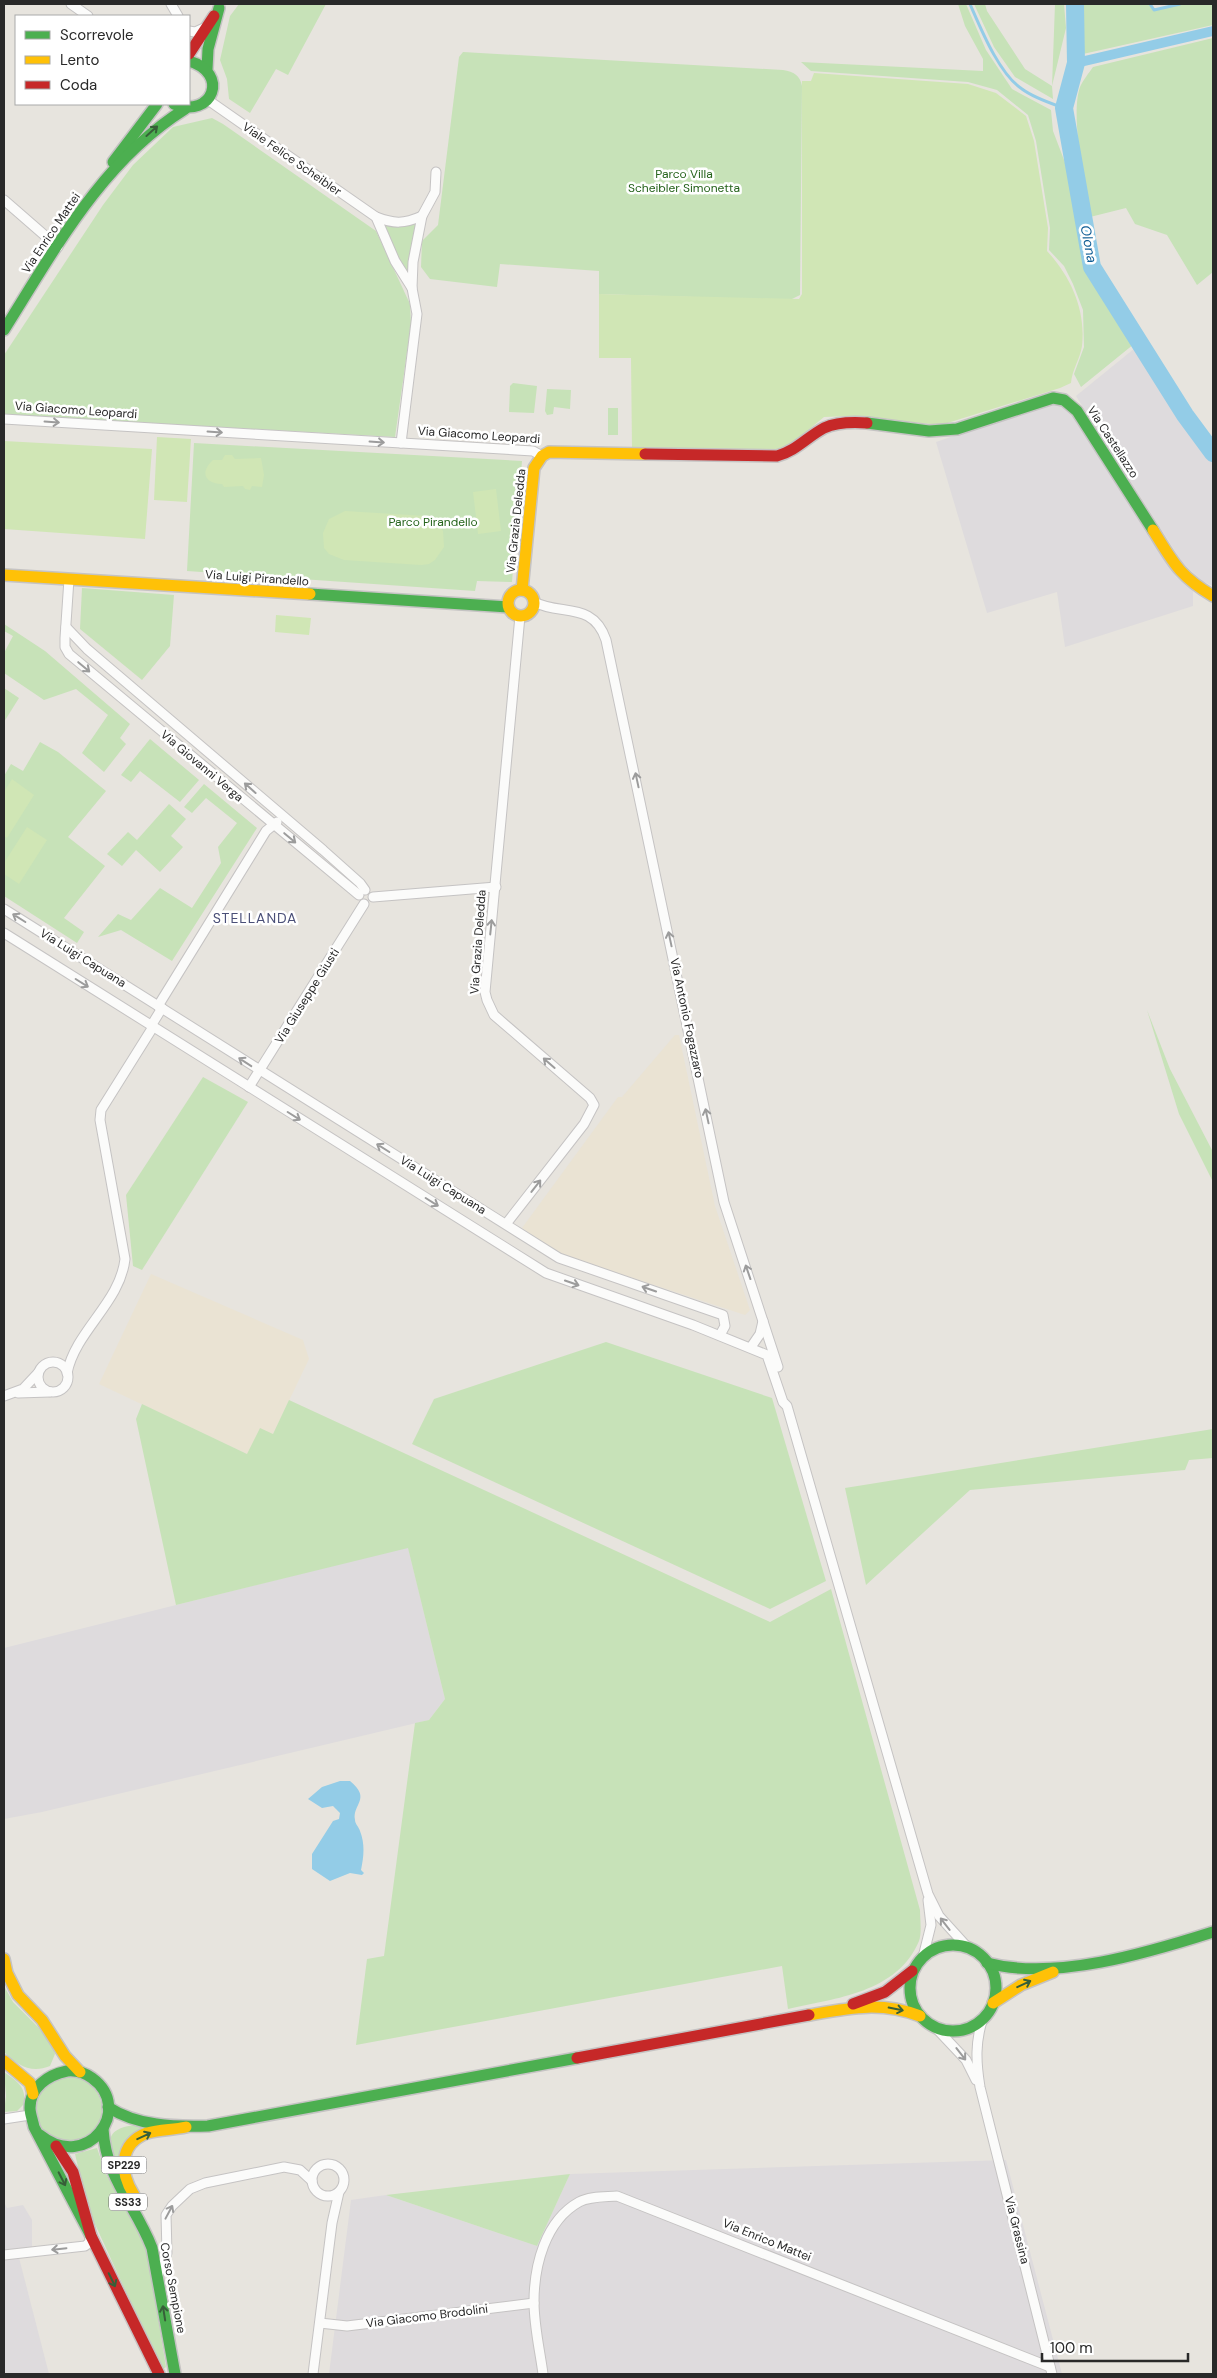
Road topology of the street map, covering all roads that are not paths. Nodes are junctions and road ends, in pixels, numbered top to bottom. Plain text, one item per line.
1 (71, 4) edge
2 (171, 4) edge
3 (221, 6) edge
4 (87, 15) edge
5 (177, 15) edge
6 (206, 27) junction
7 (190, 32) edge
8 (190, 52) edge
9 (190, 61) edge
10 (207, 69) junction
11 (208, 100) junction
12 (156, 105) edge
13 (176, 105) edge
14 (185, 109) junction
15 (436, 172) dead end
16 (105, 178) junction
17 (4, 200) edge
18 (422, 216) junction
19 (376, 218) junction
20 (58, 247) junction
21 (412, 288) junction
22 (4, 330) edge
23 (4, 419) edge
24 (944, 431) joint
25 (401, 444) junction
26 (542, 456) junction
27 (4, 575) edge
28 (69, 579) junction
29 (522, 590) junction
30 (1213, 596) edge
31 (534, 602) junction
32 (508, 606) junction
33 (520, 616) junction
34 (66, 627) junction
35 (283, 818) junction
36 (273, 824) junction
37 (496, 887) junction
38 (362, 893) junction
39 (373, 897) junction
40 (364, 904) junction
41 (4, 908) edge
42 (4, 933) edge
43 (160, 1007) junction
44 (152, 1026) junction
45 (260, 1071) junction
46 (249, 1087) junction
47 (506, 1224) junction
48 (764, 1319) junction
49 (720, 1335) junction
50 (79, 1342) junction
51 (751, 1347) junction
52 (49, 1362) junction
53 (38, 1373) junction
54 (67, 1373) junction
55 (54, 1392) junction
56 (15, 1393) junction
57 (4, 1396) edge
58 (787, 1406) junction
59 (928, 1894) junction
60 (1213, 1932) edge
61 (969, 1949) junction
62 (923, 1957) junction
63 (4, 1959) edge
64 (987, 1963) junction
65 (914, 1969) junction
66 (1058, 1970) junction
67 (993, 2003) junction
68 (838, 2010) junction
69 (920, 2016) junction
70 (984, 2018) junction
71 (935, 2027) junction
72 (56, 2039) junction
73 (4, 2061) edge
74 (16, 2070) junction
75 (80, 2072) junction
76 (56, 2073) junction
77 (45, 2079) junction
78 (980, 2087) junction
79 (33, 2094) junction
80 (108, 2107) junction
81 (30, 2116) junction
82 (4, 2119) edge
83 (142, 2120) junction
84 (104, 2127) junction
85 (186, 2127) junction
86 (40, 2136) junction
87 (56, 2146) junction
88 (312, 2181) junction
89 (339, 2192) junction
90 (319, 2194) junction
91 (332, 2223) junction
92 (91, 2236) junction
93 (150, 2239) junction
94 (4, 2255) edge
95 (158, 2275) junction
96 (534, 2303) junction
97 (320, 2323) junction
98 (1051, 2370) edge
99 (159, 2374) edge
100 (175, 2374) edge
101 (312, 2374) edge
102 (544, 2374) edge

1 - 4 street
2 - 5 street
3 - 6 main road
3 - 10 main road
6 - 7 street
6 - 8 main road
9 - 10 main road
10 - 11 main road
11 - 14 main road, Via Enrico Mattei
11 - 19 street, Viale Felice Scheibler
12 - 16 main road, Via Enrico Mattei
13 - 14 main road
16 -> 14 main road, Via Enrico Mattei
15 - 18 street
16 - 20 main road, Via Enrico Mattei
17 - 20 street
18 - 19 street, Viale Felice Scheibler
18 - 21 street
19 - 21 street
20 - 22 main road, Via Enrico Mattei
21 - 25 street
23 -> 25 street, Via Giacomo Leopardi
24 - 26 main road, Via Giacomo Leopardi
24 - 30 main road, Via Castellazzo
25 - 26 street, Via Giacomo Leopardi
26 - 29 main road, Via Grazia Deledda
27 - 28 main road, Via Luigi Pirandello
28 - 32 main road, Via Luigi Pirandello
28 - 34 street, Via Giovanni Verga
29 - 31 main road
29 - 32 main road
31 - 33 main road
48 -> 31 street, Via Antonio Fogazzaro
32 - 33 main road
33 - 37 street, Via Grazia Deledda
35 -> 34 street, Via Giovanni Verga
34 -> 36 street, Via Giovanni Verga
35 - 36 street
35 - 38 street, Via Giovanni Verga
36 -> 38 street, Via Giovanni Verga
36 - 43 street
37 - 39 street
47 -> 37 street, Via Grazia Deledda
38 - 39 street
38 - 40 street
39 - 40 street
40 - 45 street, Via Giuseppe Giusti
43 -> 41 street, Via Luigi Capuana
42 -> 44 street, Via Luigi Capuana
43 - 44 street
45 -> 43 street, Via Luigi Capuana
44 - 46 street, Via Luigi Capuana
44 - 50 street
45 - 46 street, Via Giuseppe Giusti
47 -> 45 street, Via Luigi Capuana
46 -> 49 street, Via Luigi Capuana
49 -> 47 street, Via Luigi Capuana
48 - 51 street
48 - 58 street, Via Antonio Fogazzaro
49 - 51 street, Via Luigi Capuana
50 - 52 street
50 - 54 street
51 - 58 street
52 - 53 street
52 - 54 street
53 - 55 street
53 - 56 street
54 - 55 street
55 - 56 street
56 - 57 street
58 - 59 street
61 -> 59 street
59 - 62 street
60 - 66 main road
61 - 62 main road, SP229
61 - 64 main road
62 - 65 main road, SP229
63 - 72 main road
64 - 66 main road
64 - 67 main road
65 - 68 main road, SP229
65 - 69 main road, SP229
67 -> 66 main road
67 - 70 main road
68 -> 69 main road, SP229
68 - 85 main road, SP229
69 - 71 main road, SP229
70 - 71 main road, SP229
70 - 78 street, Via Grassina
71 -> 78 street, Via Grassina
72 - 75 main road
72 - 76 main road
73 - 74 main road
74 - 77 main road
74 - 79 main road
75 - 76 main road
75 - 80 main road
76 - 77 main road
77 - 79 main road
78 - 98 street, Via Grassina
79 - 81 main road
80 - 83 main road, SP229
80 - 84 main road
81 - 82 street
81 - 86 main road
83 - 84 main road
83 - 85 main road, SP229
84 - 87 main road
84 - 93 main road, Corso Sempione / SS33
93 -> 85 main road, SP229
86 - 87 main road
86 -> 92 main road
87 - 92 main road
88 - 89 street
88 - 90 street
95 -> 88 street
89 - 90 street
89 - 91 street
90 - 91 street
91 - 97 street
92 -> 94 street
92 -> 99 main road
93 - 95 main road, Corso Sempione / SS33
100 -> 95 main road, Corso Sempione / SS33
96 - 97 street, Via Giacomo Brodolini
96 - 98 street, Via Enrico Mattei
96 - 102 street, Via Enrico Mattei
97 - 101 street

